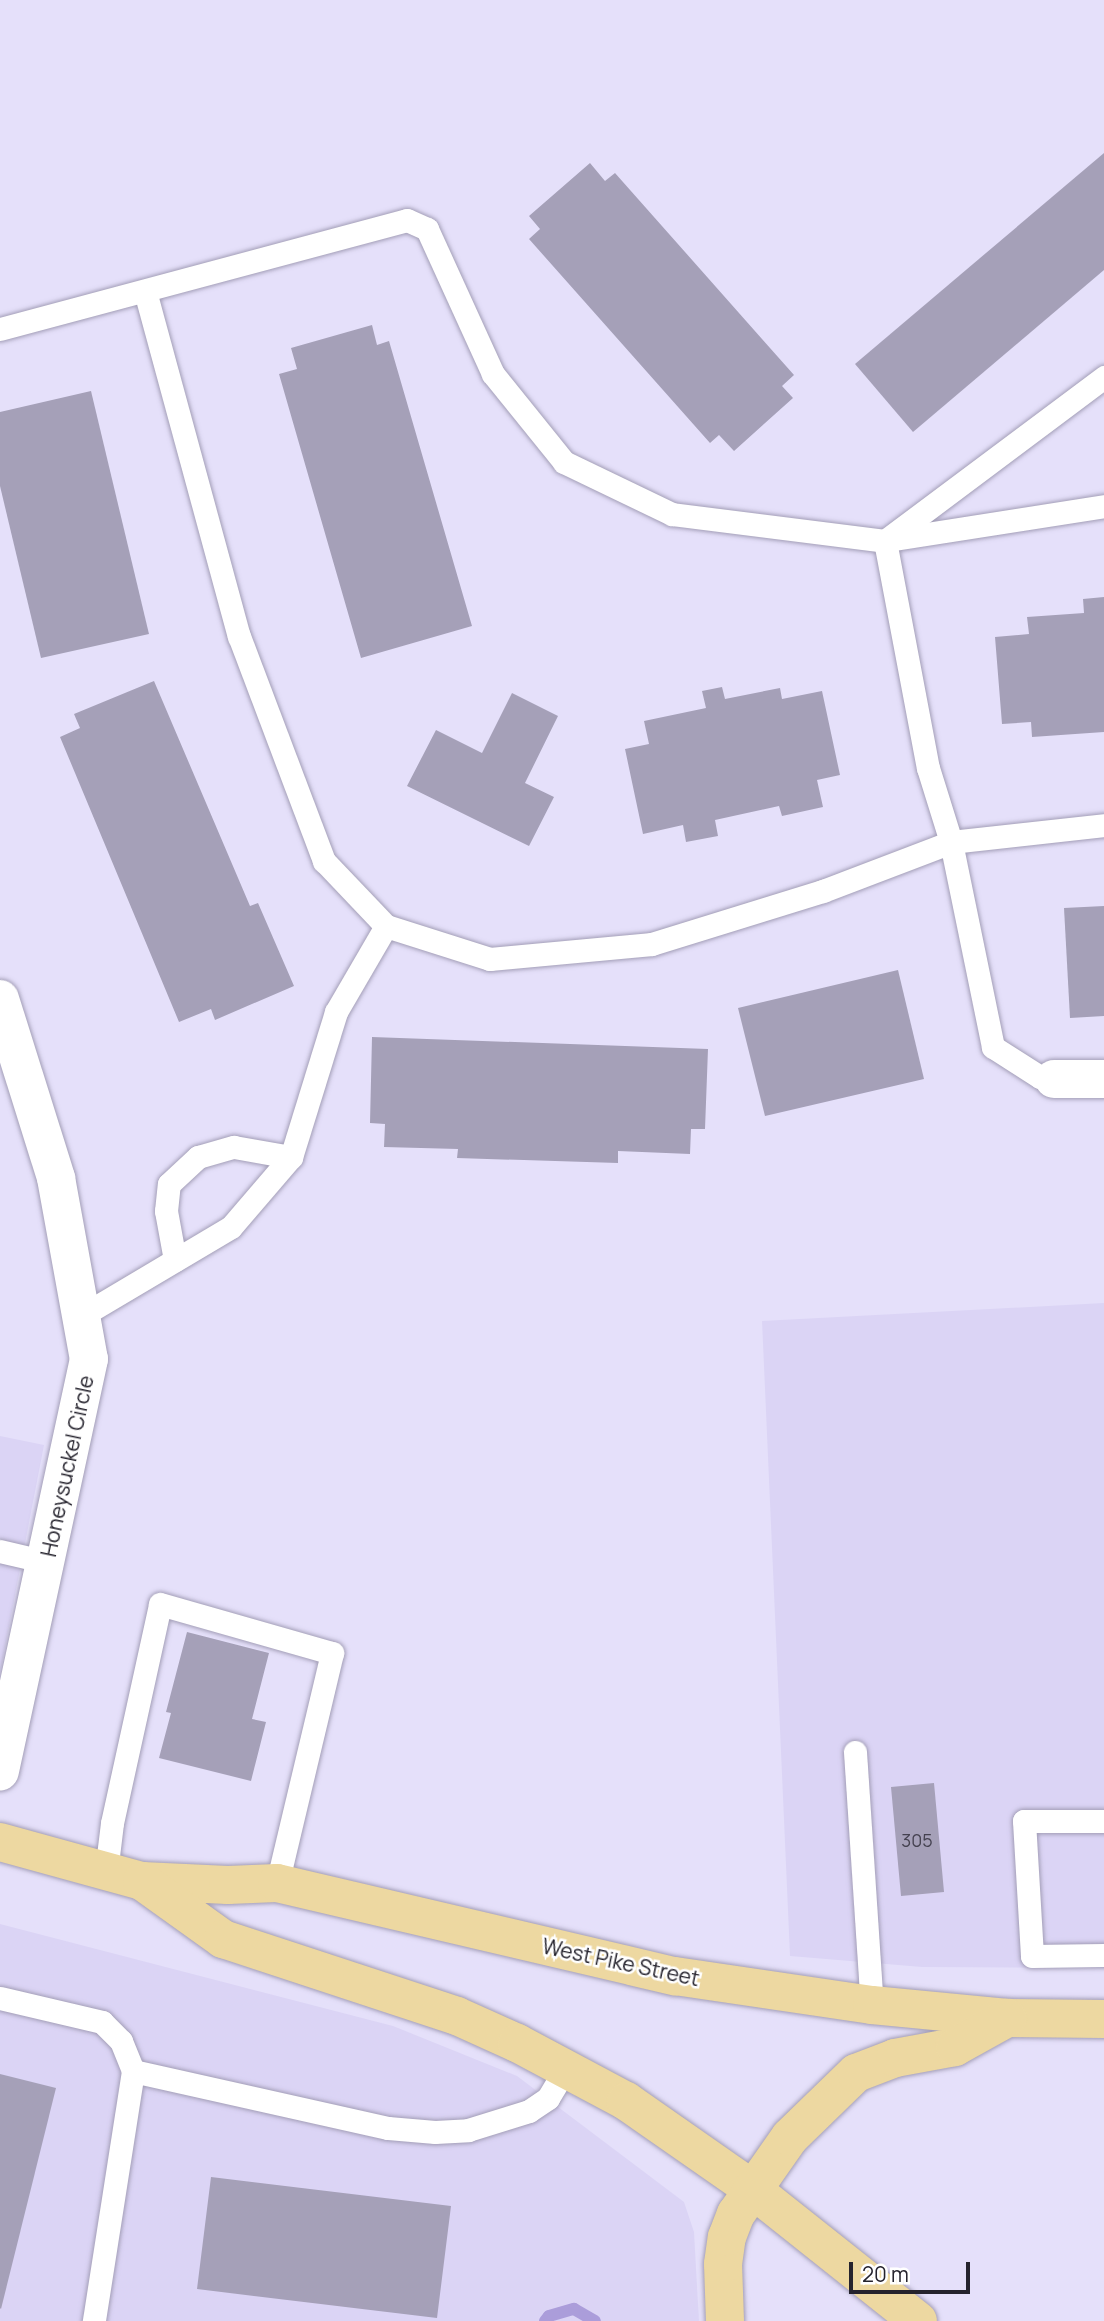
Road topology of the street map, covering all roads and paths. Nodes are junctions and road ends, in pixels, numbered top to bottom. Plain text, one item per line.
1 (145, 291) junction
2 (0, 329) edge
3 (1104, 377) edge
4 (1104, 506) edge
5 (885, 541) junction
6 (1104, 825) edge
7 (951, 842) junction
8 (386, 926) junction
9 (0, 999) edge
10 (1054, 1079) joint
11 (1104, 1079) edge
12 (291, 1157) junction
13 (176, 1260) junction
14 (81, 1316) junction
15 (0, 1550) edge
16 (47, 1562) junction
17 (5, 1726) edge
18 (855, 1752) dead end
19 (0, 1772) edge
20 (1104, 1821) edge
21 (0, 1842) edge
22 (106, 1872) junction
23 (142, 1881) junction
24 (277, 1883) junction
25 (1104, 1955) edge
26 (0, 1998) edge
27 (872, 2005) junction
28 (1007, 2018) junction
29 (1104, 2019) edge
30 (566, 2068) junction
31 (134, 2071) junction
32 (752, 2189) junction
33 (94, 2321) edge
34 (725, 2321) edge
35 (918, 2321) edge

1 - 2 lane
1 - 5 lane
1 - 8 lane
3 - 5 lane
4 - 5 lane
5 - 7 lane
6 - 7 lane
7 - 8 lane
7 - 10 lane
8 - 12 lane
9 - 14 street, Honeysuckel Circle
10 - 11 street
12 - 13 lane
12 - 13 lane
13 - 14 lane
14 - 16 street, Honeysuckel Circle
15 - 16 lane
16 - 17 street, Honeysuckel Circle
17 - 19 street, Honeysuckel Circle
18 - 27 lane
20 - 25 lane
21 - 22 main road, West Pike Street
22 - 23 main road, West Pike Street
22 - 24 lane
23 - 24 main road, West Pike Street
23 - 30 main road, West Pike Street
24 - 27 main road, West Pike Street
26 - 31 lane
27 - 28 main road, West Pike Street
28 - 29 main road, West Pike Street
28 - 32 main road
30 - 31 lane
30 - 32 main road, West Pike Street
31 - 33 lane
32 - 34 main road
32 - 35 main road, West Pike Street

